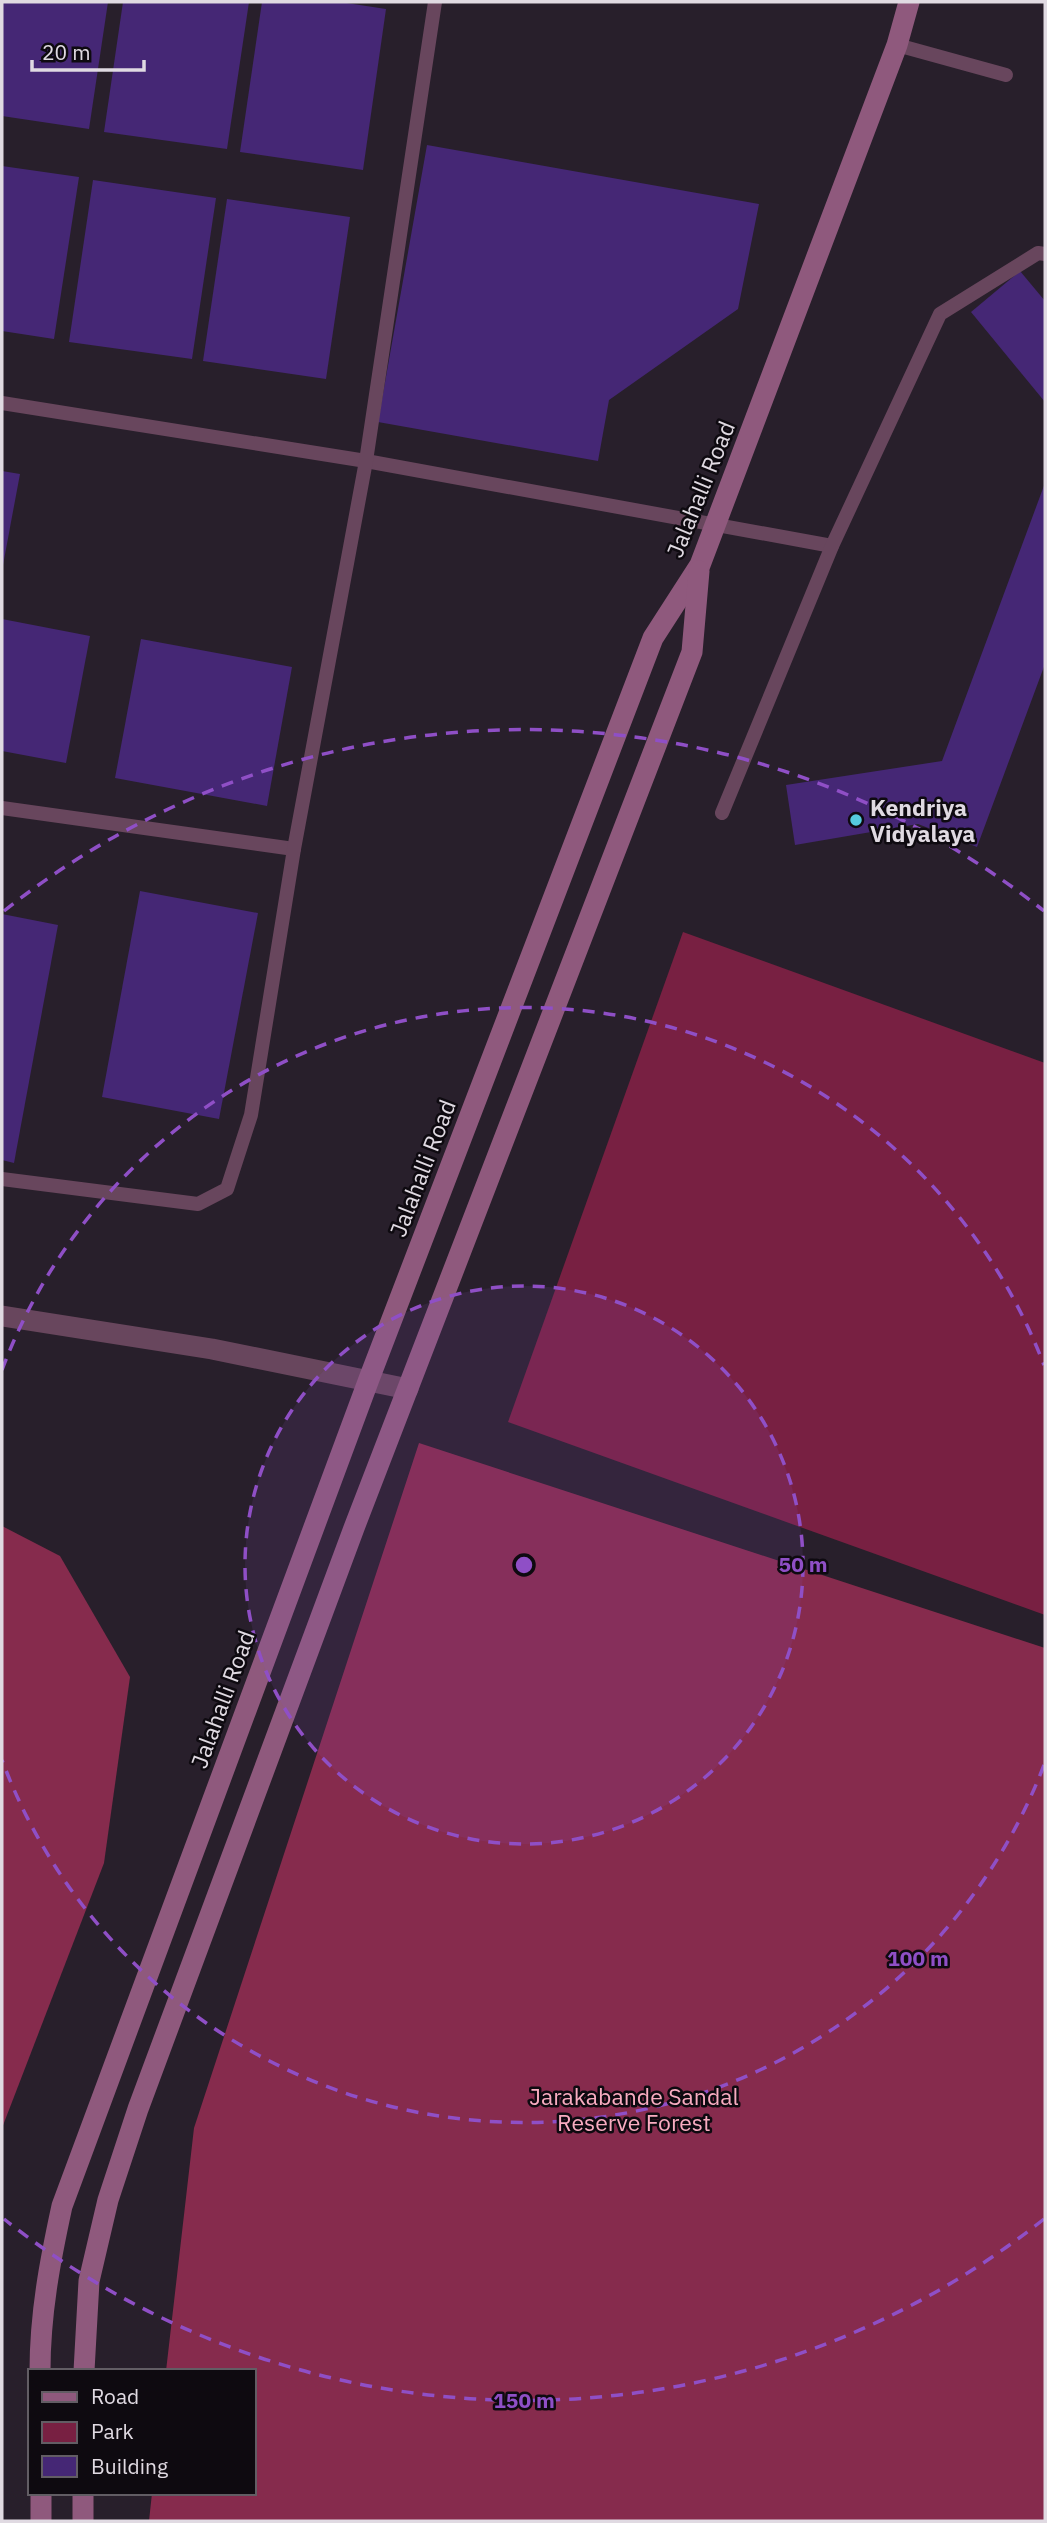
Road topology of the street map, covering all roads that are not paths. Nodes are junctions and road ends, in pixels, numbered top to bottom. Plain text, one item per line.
1 (435, 2) edge
2 (909, 2) edge
3 (897, 45) junction
4 (1006, 75) dead end
5 (1045, 254) edge
6 (2, 403) edge
7 (366, 461) junction
8 (716, 523) junction
9 (832, 546) junction
10 (700, 565) junction
11 (2, 807) edge
12 (722, 813) dead end
13 (294, 849) junction
14 (2, 1179) edge
15 (2, 1316) edge
16 (369, 1379) junction
17 (408, 1389) junction
18 (40, 2369) edge
19 (83, 2369) edge
20 (41, 2495) edge
21 (83, 2495) edge
22 (41, 2521) edge
23 (83, 2521) edge

1 - 7 lane
2 - 3 main road, Jalahalli Road
3 - 4 lane
3 - 8 main road, Jalahalli Road
5 - 9 lane
6 - 7 lane
7 - 8 lane
7 - 13 lane
8 - 9 lane
8 - 10 main road, Jalahalli Road
9 - 12 lane
10 - 16 main road, Jalahalli Road
10 - 17 main road
11 - 13 lane
13 - 14 lane
15 - 16 street
16 - 17 street
16 - 18 main road, Jalahalli Road
17 - 19 main road
20 - 22 main road
21 - 23 main road

